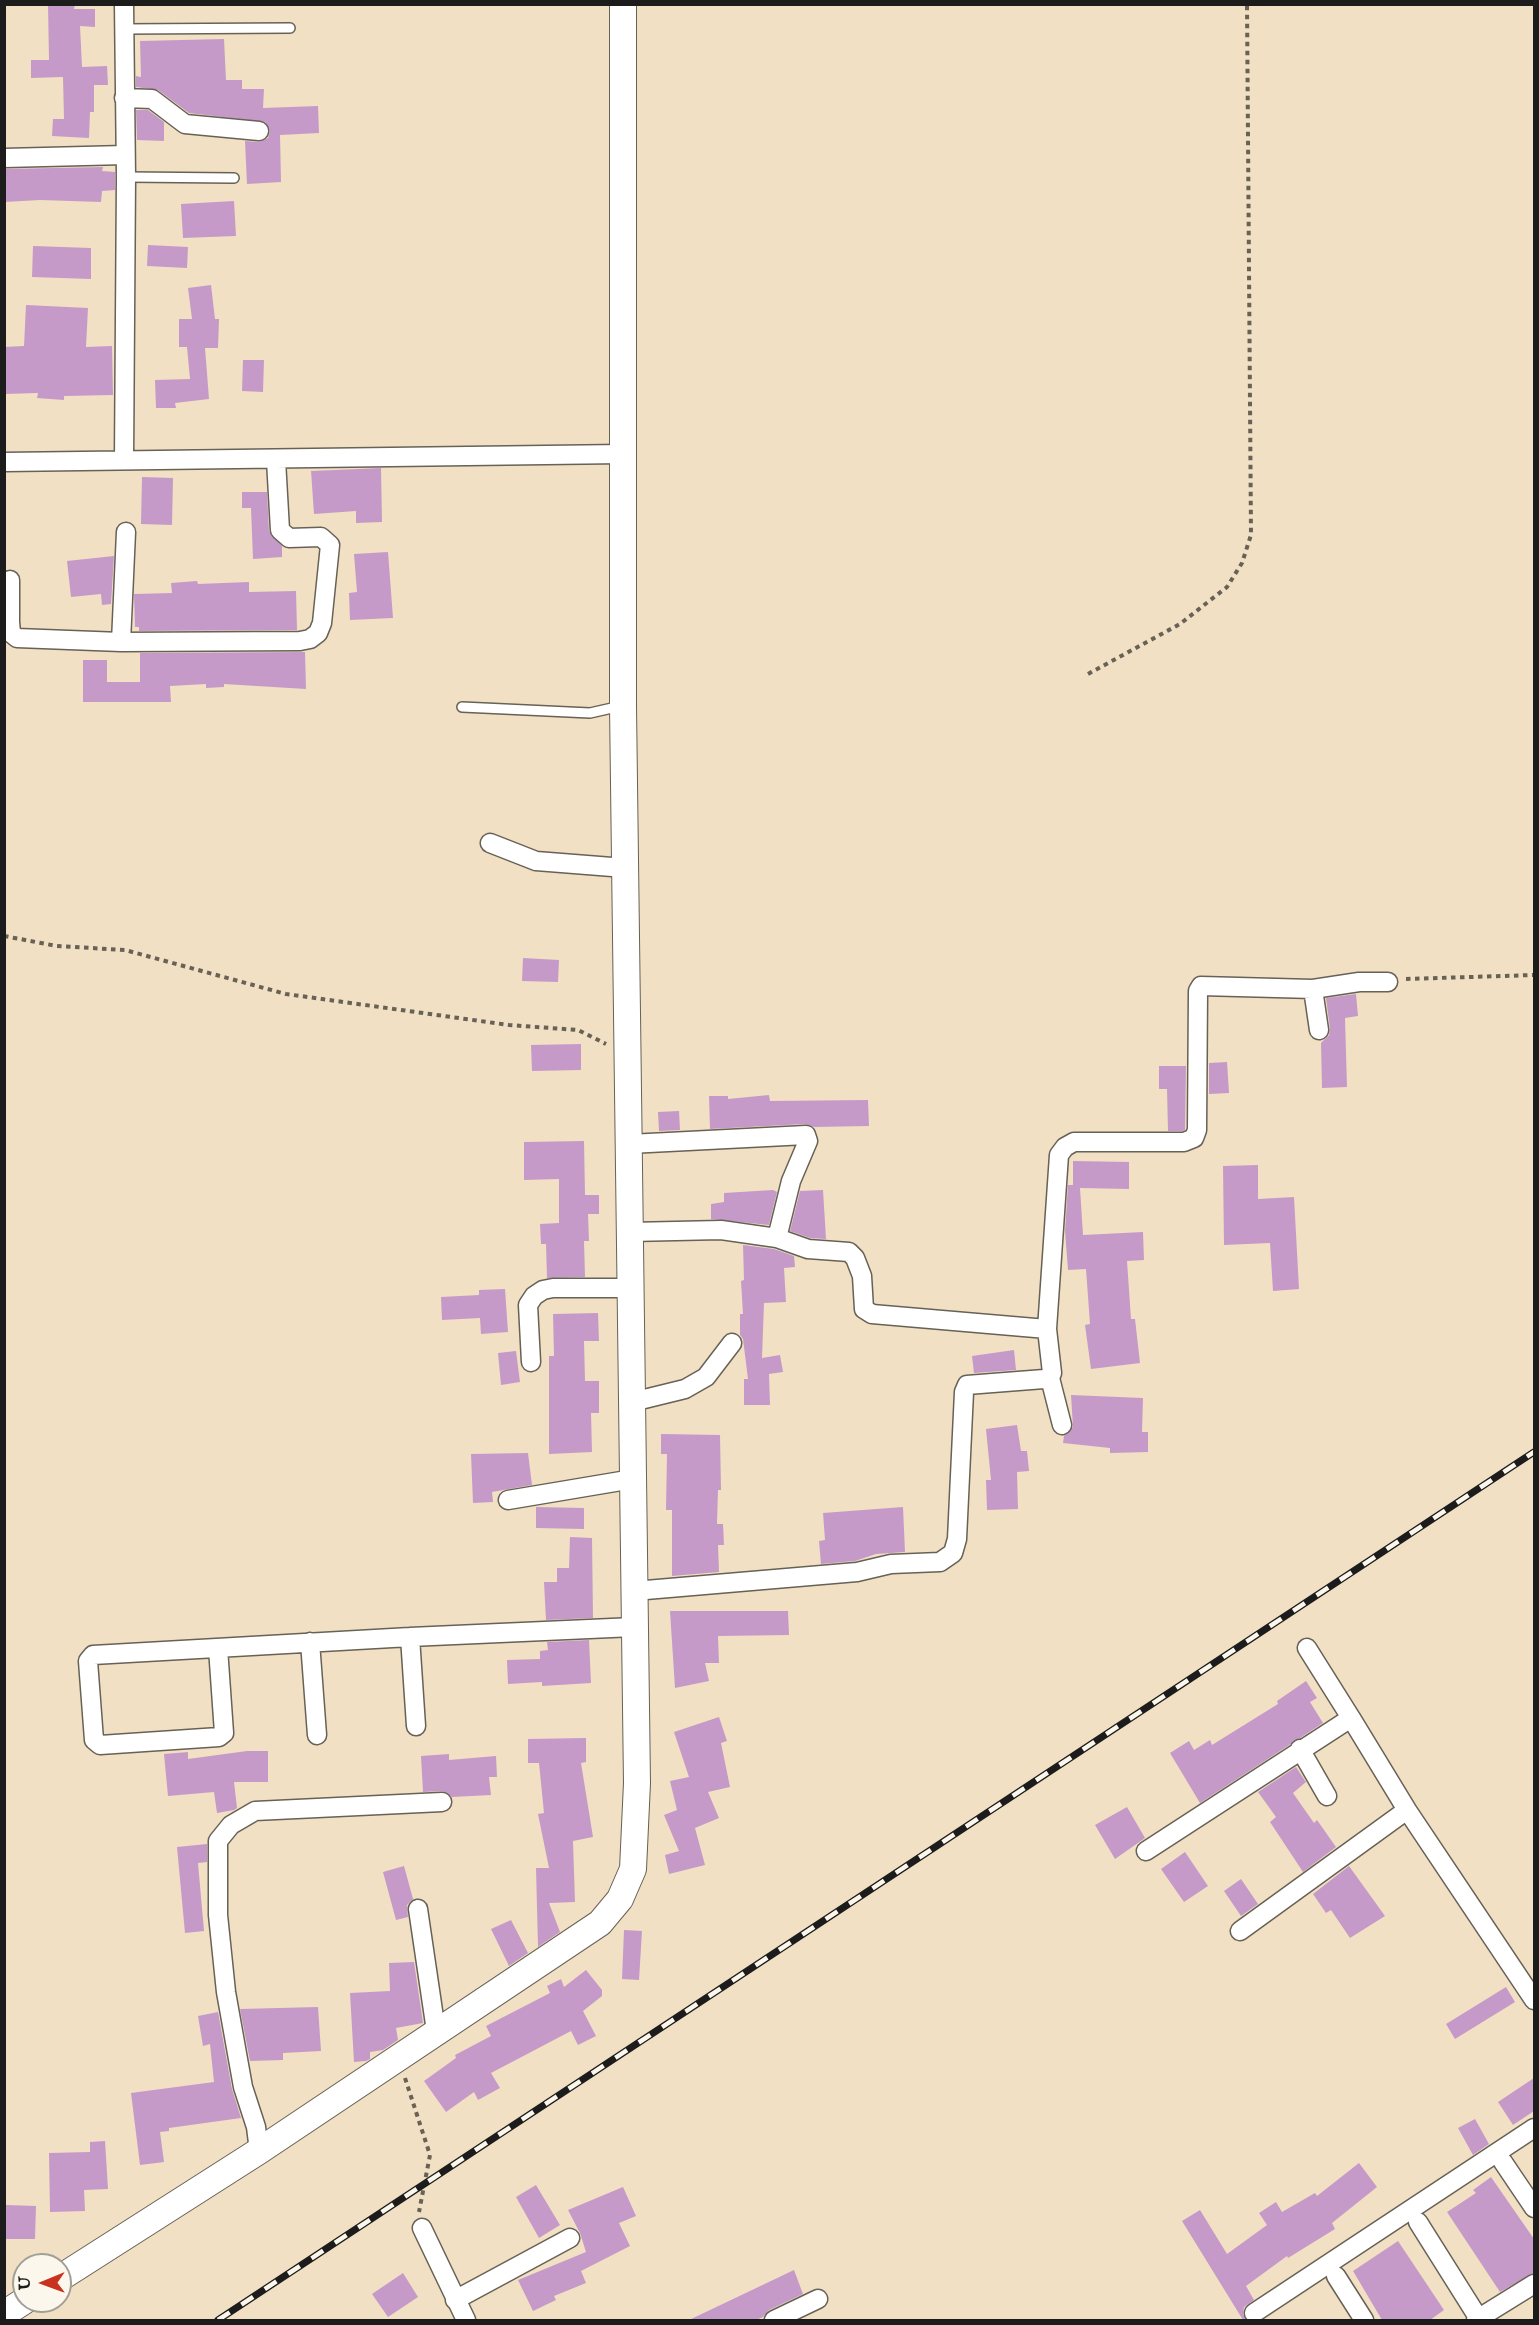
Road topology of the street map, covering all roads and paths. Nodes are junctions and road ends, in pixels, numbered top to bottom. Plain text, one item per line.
1 (124, 4) edge
2 (623, 4) edge
3 (1247, 4) edge
4 (290, 28) dead end
5 (124, 29) junction
6 (124, 98) junction
7 (260, 130) dead end
8 (125, 155) junction
9 (4, 158) edge
10 (126, 177) junction
11 (234, 178) dead end
12 (623, 454) junction
13 (124, 459) junction
14 (276, 459) junction
15 (4, 462) edge
16 (126, 532) dead end
17 (10, 580) dead end
18 (121, 642) junction
19 (1088, 674) dead end
20 (462, 706) dead end
21 (623, 706) junction
22 (490, 843) dead end
23 (625, 868) junction
24 (4, 936) edge
25 (1534, 975) edge
26 (1388, 982) joint
27 (1313, 989) junction
28 (1319, 1030) dead end
29 (628, 1056) junction
30 (629, 1144) junction
31 (630, 1232) junction
32 (777, 1238) junction
33 (631, 1288) junction
34 (1047, 1329) junction
35 (732, 1343) dead end
36 (531, 1362) dead end
37 (1050, 1378) junction
38 (632, 1402) junction
39 (1062, 1425) dead end
40 (633, 1479) junction
41 (507, 1500) dead end
42 (634, 1591) junction
43 (634, 1627) junction
44 (410, 1637) junction
45 (310, 1642) junction
46 (219, 1648) junction
47 (1307, 1648) dead end
48 (1351, 1718) junction
49 (416, 1726) dead end
50 (316, 1735) dead end
51 (1300, 1749) junction
52 (1327, 1796) dead end
53 (442, 1802) dead end
54 (1407, 1810) junction
55 (1146, 1851) dead end
56 (418, 1909) dead end
57 (1240, 1931) dead end
58 (1534, 2000) edge
59 (436, 2031) junction
60 (398, 2058) junction
61 (1534, 2128) edge
62 (259, 2151) junction
63 (1503, 2162) dead end
64 (1534, 2208) edge
65 (1418, 2222) dead end
66 (425, 2236) joint
67 (570, 2238) dead end
68 (72, 2270) edge
69 (1336, 2276) dead end
70 (1534, 2284) edge
71 (818, 2299) dead end
72 (455, 2300) junction
73 (1254, 2313) dead end
74 (466, 2320) edge
75 (774, 2320) edge
76 (1364, 2320) edge
77 (1477, 2320) edge

1 - 5 street
2 - 12 main road
3 - 19 path
4 - 5 lane
5 - 6 street
6 - 7 street
6 - 8 street
8 - 9 street
8 - 10 street
10 - 11 lane
10 - 13 street
12 - 14 street
12 - 21 main road
13 - 14 street
13 - 15 street
14 - 18 street
16 - 18 street
17 - 18 street
20 - 21 lane
21 - 23 main road
22 - 23 street
23 - 29 main road
24 - 29 path
25 - 26 path
26 - 27 street
27 - 28 street
27 - 34 street
29 - 30 main road
30 - 31 main road
30 - 32 street
31 - 32 street
31 - 33 main road
32 - 34 street
33 - 36 street
33 - 38 main road
34 - 37 street
35 - 38 street
37 - 39 street
37 - 42 street
38 - 40 main road
40 - 41 street
40 - 42 main road
42 - 43 main road
43 - 44 street
43 - 59 main road
44 - 45 street
44 - 49 street
45 - 46 street
45 - 50 street
46 - 46 street
47 - 48 street
48 - 51 street
48 - 54 street
51 - 52 street
51 - 55 street
53 - 62 street
54 - 57 street
54 - 58 street
56 - 59 street
59 - 60 main road
60 - 62 main road
60 - 66 path
61 - 73 street
62 - 68 main road
63 - 64 street
65 - 77 street
66 - 72 street
67 - 72 street
69 - 76 street
70 - 77 street
71 - 75 street
72 - 74 street

